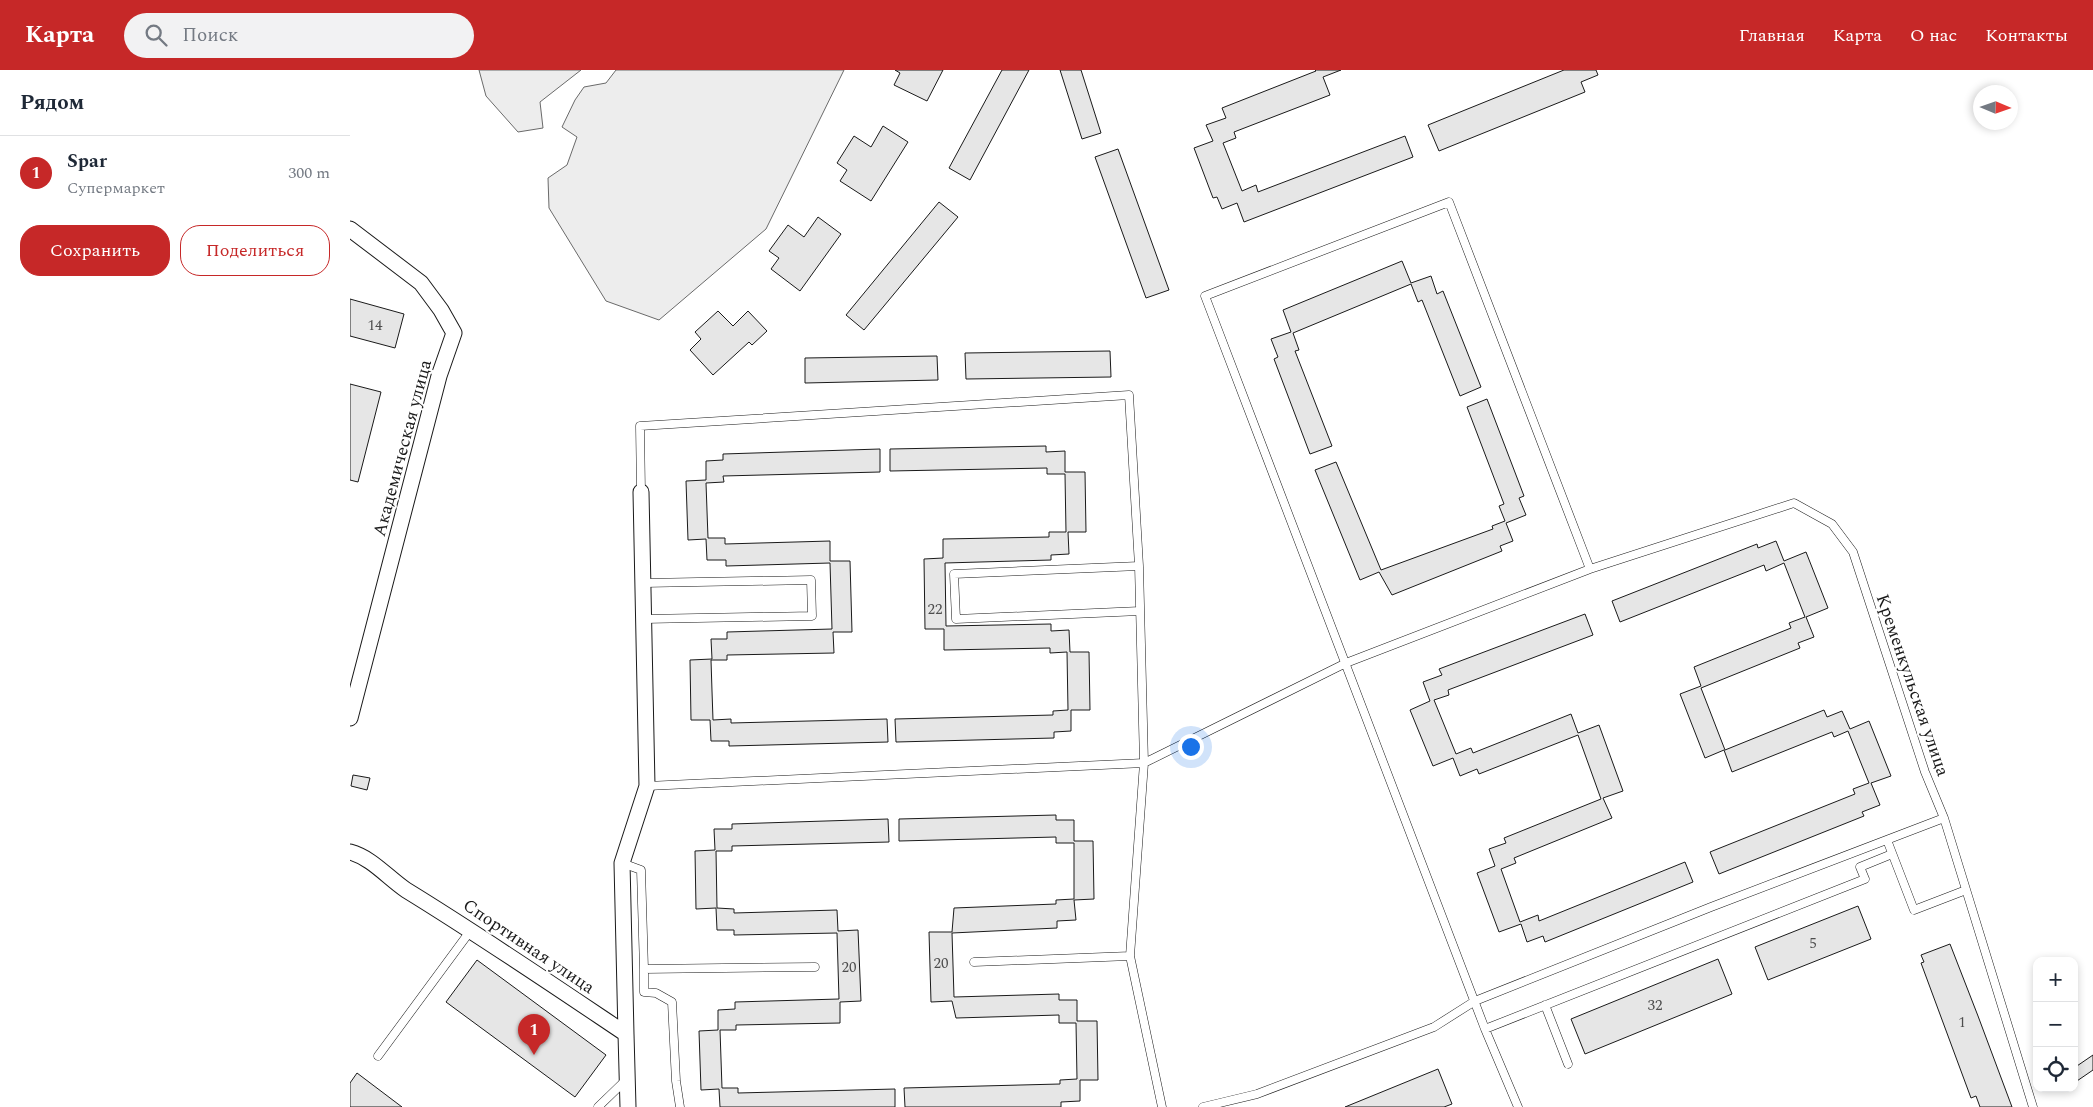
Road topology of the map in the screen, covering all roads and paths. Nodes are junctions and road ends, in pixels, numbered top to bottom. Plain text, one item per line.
1 (350, 229) edge
2 (641, 492) joint
3 (1139, 566) junction
4 (1590, 569) junction
5 (644, 583) junction
6 (1140, 611) junction
7 (644, 619) junction
8 (1346, 663) junction
9 (350, 718) edge
10 (1144, 763) junction
11 (647, 786) junction
12 (1944, 818) junction
13 (1886, 840) junction
14 (350, 852) edge
15 (1892, 854) junction
16 (622, 862) junction
17 (1966, 890) junction
18 (471, 930) junction
19 (1130, 956) junction
20 (974, 962) dead end
21 (815, 967) dead end
22 (644, 970) junction
23 (1475, 1001) junction
24 (1545, 1005) junction
25 (1486, 1028) junction
26 (626, 1034) junction
27 (378, 1056) dead end
28 (1568, 1064) dead end
29 (627, 1079) junction
30 (598, 1107) edge
31 (628, 1107) edge
32 (680, 1107) edge
33 (1162, 1107) edge
34 (1203, 1107) edge
35 (1518, 1107) edge
36 (2033, 1107) edge

1 - 9 street, Академическая улица
2 - 3 lane
2 - 5 street
3 - 6 lane
3 - 6 lane
4 - 8 lane, Кременкульская улица
4 - 8 lane
4 - 12 lane, Кременкульская улица
5 - 7 street
5 - 7 lane
6 - 10 lane
7 - 11 street
8 - 10 lane, Кременкульская улица
8 - 23 lane
10 - 11 lane
10 - 19 lane
11 - 16 street
12 - 13 lane
12 - 17 lane, Кременкульская улица
13 - 15 lane
13 - 23 lane
14 - 18 street, Спортивная улица
15 - 17 lane
15 - 24 lane
16 - 22 lane
16 - 26 street
17 - 36 lane, Кременкульская улица
18 - 26 street, Спортивная улица
18 - 27 lane
19 - 20 lane
19 - 33 lane
21 - 22 lane
22 - 32 lane
23 - 25 lane
23 - 34 lane
24 - 25 lane
24 - 28 lane
25 - 35 lane
26 - 29 street
29 - 30 lane
29 - 31 street

